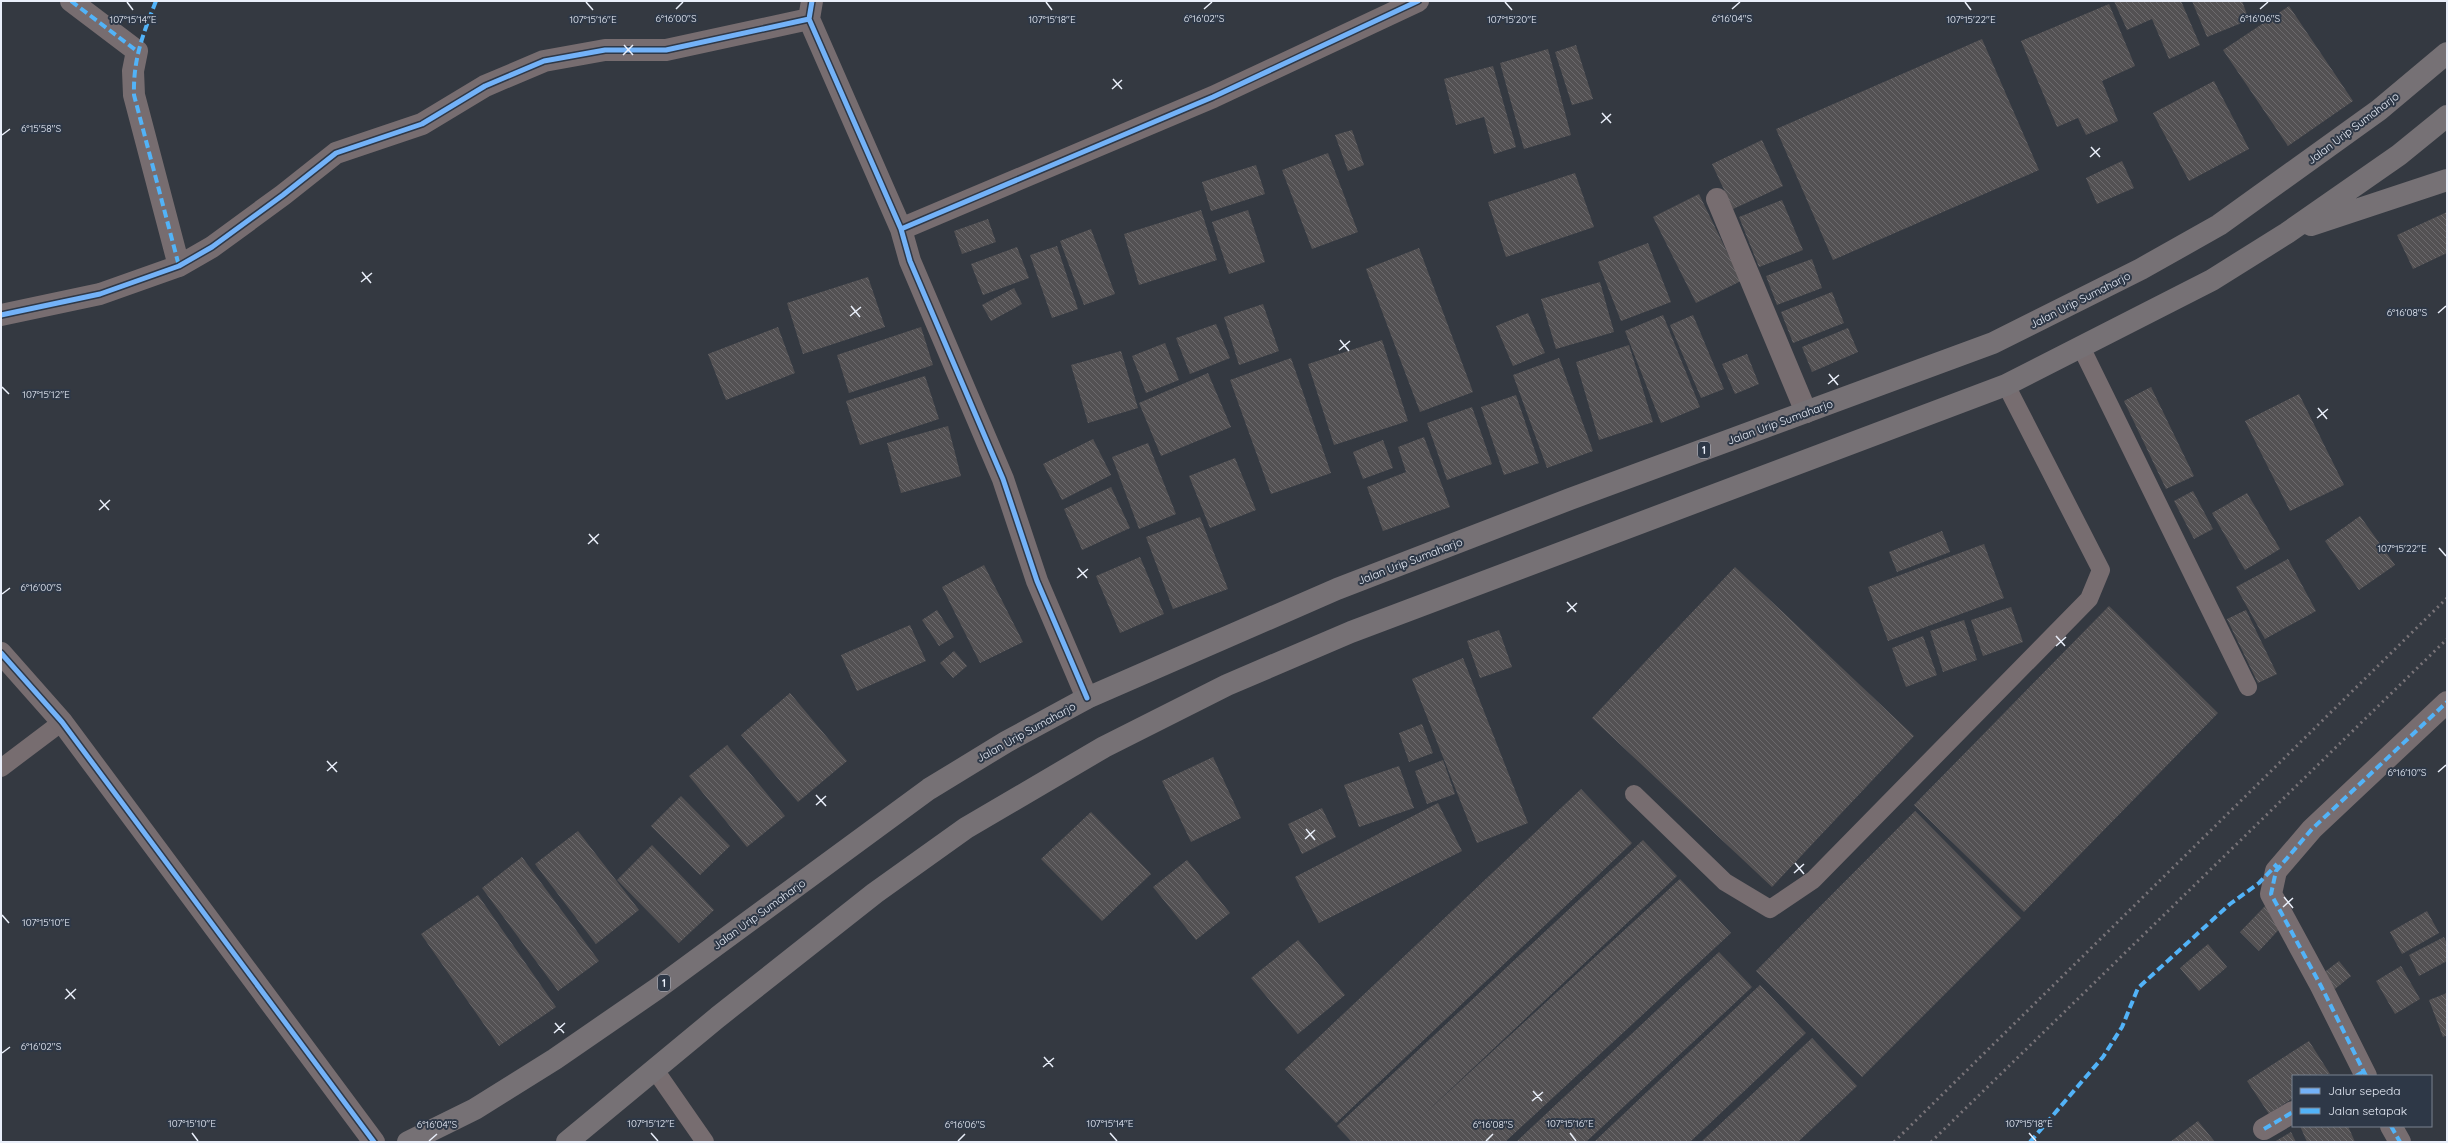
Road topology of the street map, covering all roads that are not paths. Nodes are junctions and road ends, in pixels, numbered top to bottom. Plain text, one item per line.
1 (71, 1) edge
2 (1418, 1) edge
3 (1391, 6) edge
4 (811, 10) edge
5 (2447, 54) edge
6 (2447, 116) edge
7 (2447, 180) edge
8 (1717, 199) dead end
9 (901, 229) junction
10 (2288, 233) junction
11 (179, 266) junction
12 (1, 315) edge
13 (2081, 347) junction
14 (2006, 385) junction
15 (1806, 412) junction
16 (1, 653) edge
17 (2248, 687) dead end
18 (1087, 698) junction
19 (2447, 702) edge
20 (62, 722) junction
21 (1, 768) edge
22 (1634, 794) dead end
23 (655, 1070) junction
24 (2362, 1075) edge
25 (2292, 1113) edge
26 (2392, 1127) edge
27 (2264, 1129) dead end
28 (374, 1142) edge
29 (408, 1142) edge
30 (567, 1142) edge
31 (706, 1142) edge
32 (2400, 1142) edge

1 - 11 street
2 - 3 street
3 - 9 street
4 - 9 street
4 - 11 street
5 - 15 highway, Jalan Urip Sumaharjo / 1
6 - 10 highway
7 - 10 highway
8 - 15 street
9 - 18 street
10 - 13 highway
11 - 12 street
13 - 14 highway
13 - 17 lane
14 - 22 lane
14 - 23 highway
15 - 18 highway, Jalan Urip Sumaharjo / 1
16 - 20 street
18 - 29 highway, Jalan Urip Sumaharjo / 1
19 - 24 street
20 - 21 lane
20 - 28 street
23 - 30 highway
23 - 31 lane
25 - 27 street
26 - 32 street

